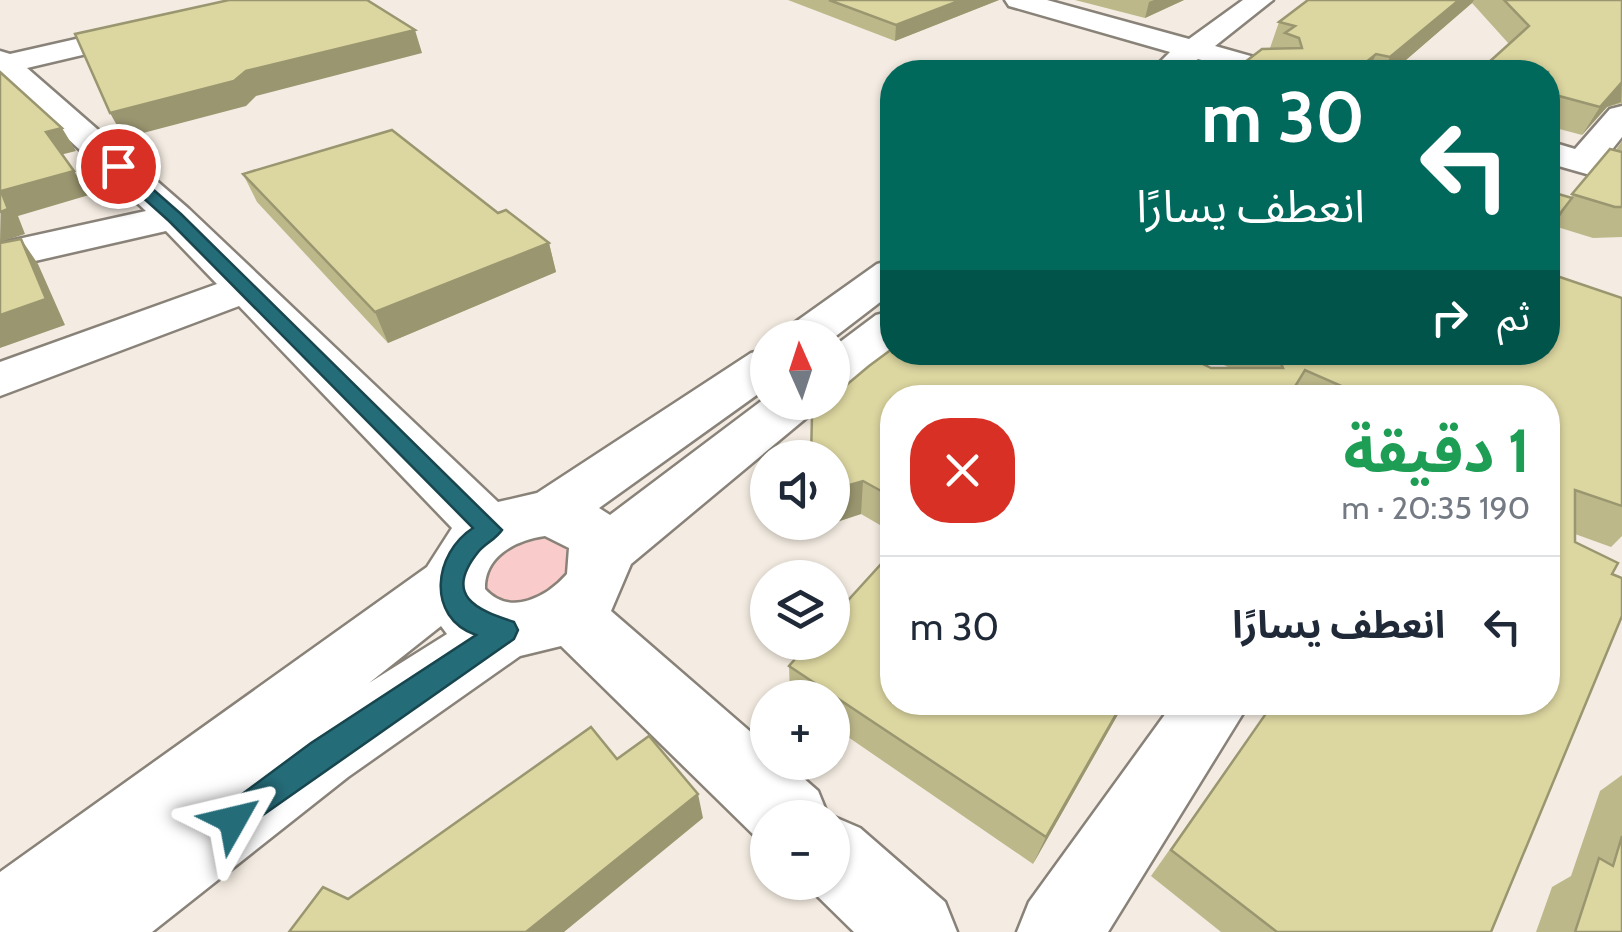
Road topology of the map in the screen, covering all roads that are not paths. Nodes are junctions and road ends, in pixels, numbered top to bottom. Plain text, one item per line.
1 (282, 0) edge
2 (1018, 0) edge
3 (1273, 6) edge
4 (1194, 48) junction
5 (1178, 60) edge
6 (1210, 60) edge
7 (1224, 60) edge
8 (1, 63) edge
9 (1622, 116) edge
10 (1560, 155) edge
11 (1583, 162) junction
12 (1622, 173) edge
13 (175, 218) junction
14 (0, 256) edge
15 (880, 282) edge
16 (246, 288) junction
17 (828, 320) edge
18 (880, 334) edge
19 (850, 358) edge
20 (750, 376) edge
21 (0, 380) edge
22 (772, 420) edge
23 (549, 514) junction
24 (471, 556) junction
25 (558, 599) junction
26 (1206, 715) edge
27 (772, 800) edge
28 (850, 873) edge
29 (0, 923) edge
30 (85, 932) edge
31 (914, 932) edge
32 (1059, 932) edge

1 - 8 street
2 - 4 street
3 - 4 street
3 - 7 street
4 - 5 street
4 - 6 street
8 - 13 street
9 - 11 street
10 - 11 street
11 - 12 street
13 - 14 street
13 - 16 street
15 - 17 street
16 - 21 street
16 - 24 street
18 - 19 street
20 - 23 street
22 - 25 street
23 - 24 street
23 - 25 street
24 - 25 street
24 - 29 street
25 - 27 street
25 - 30 street
26 - 32 street
28 - 31 street

